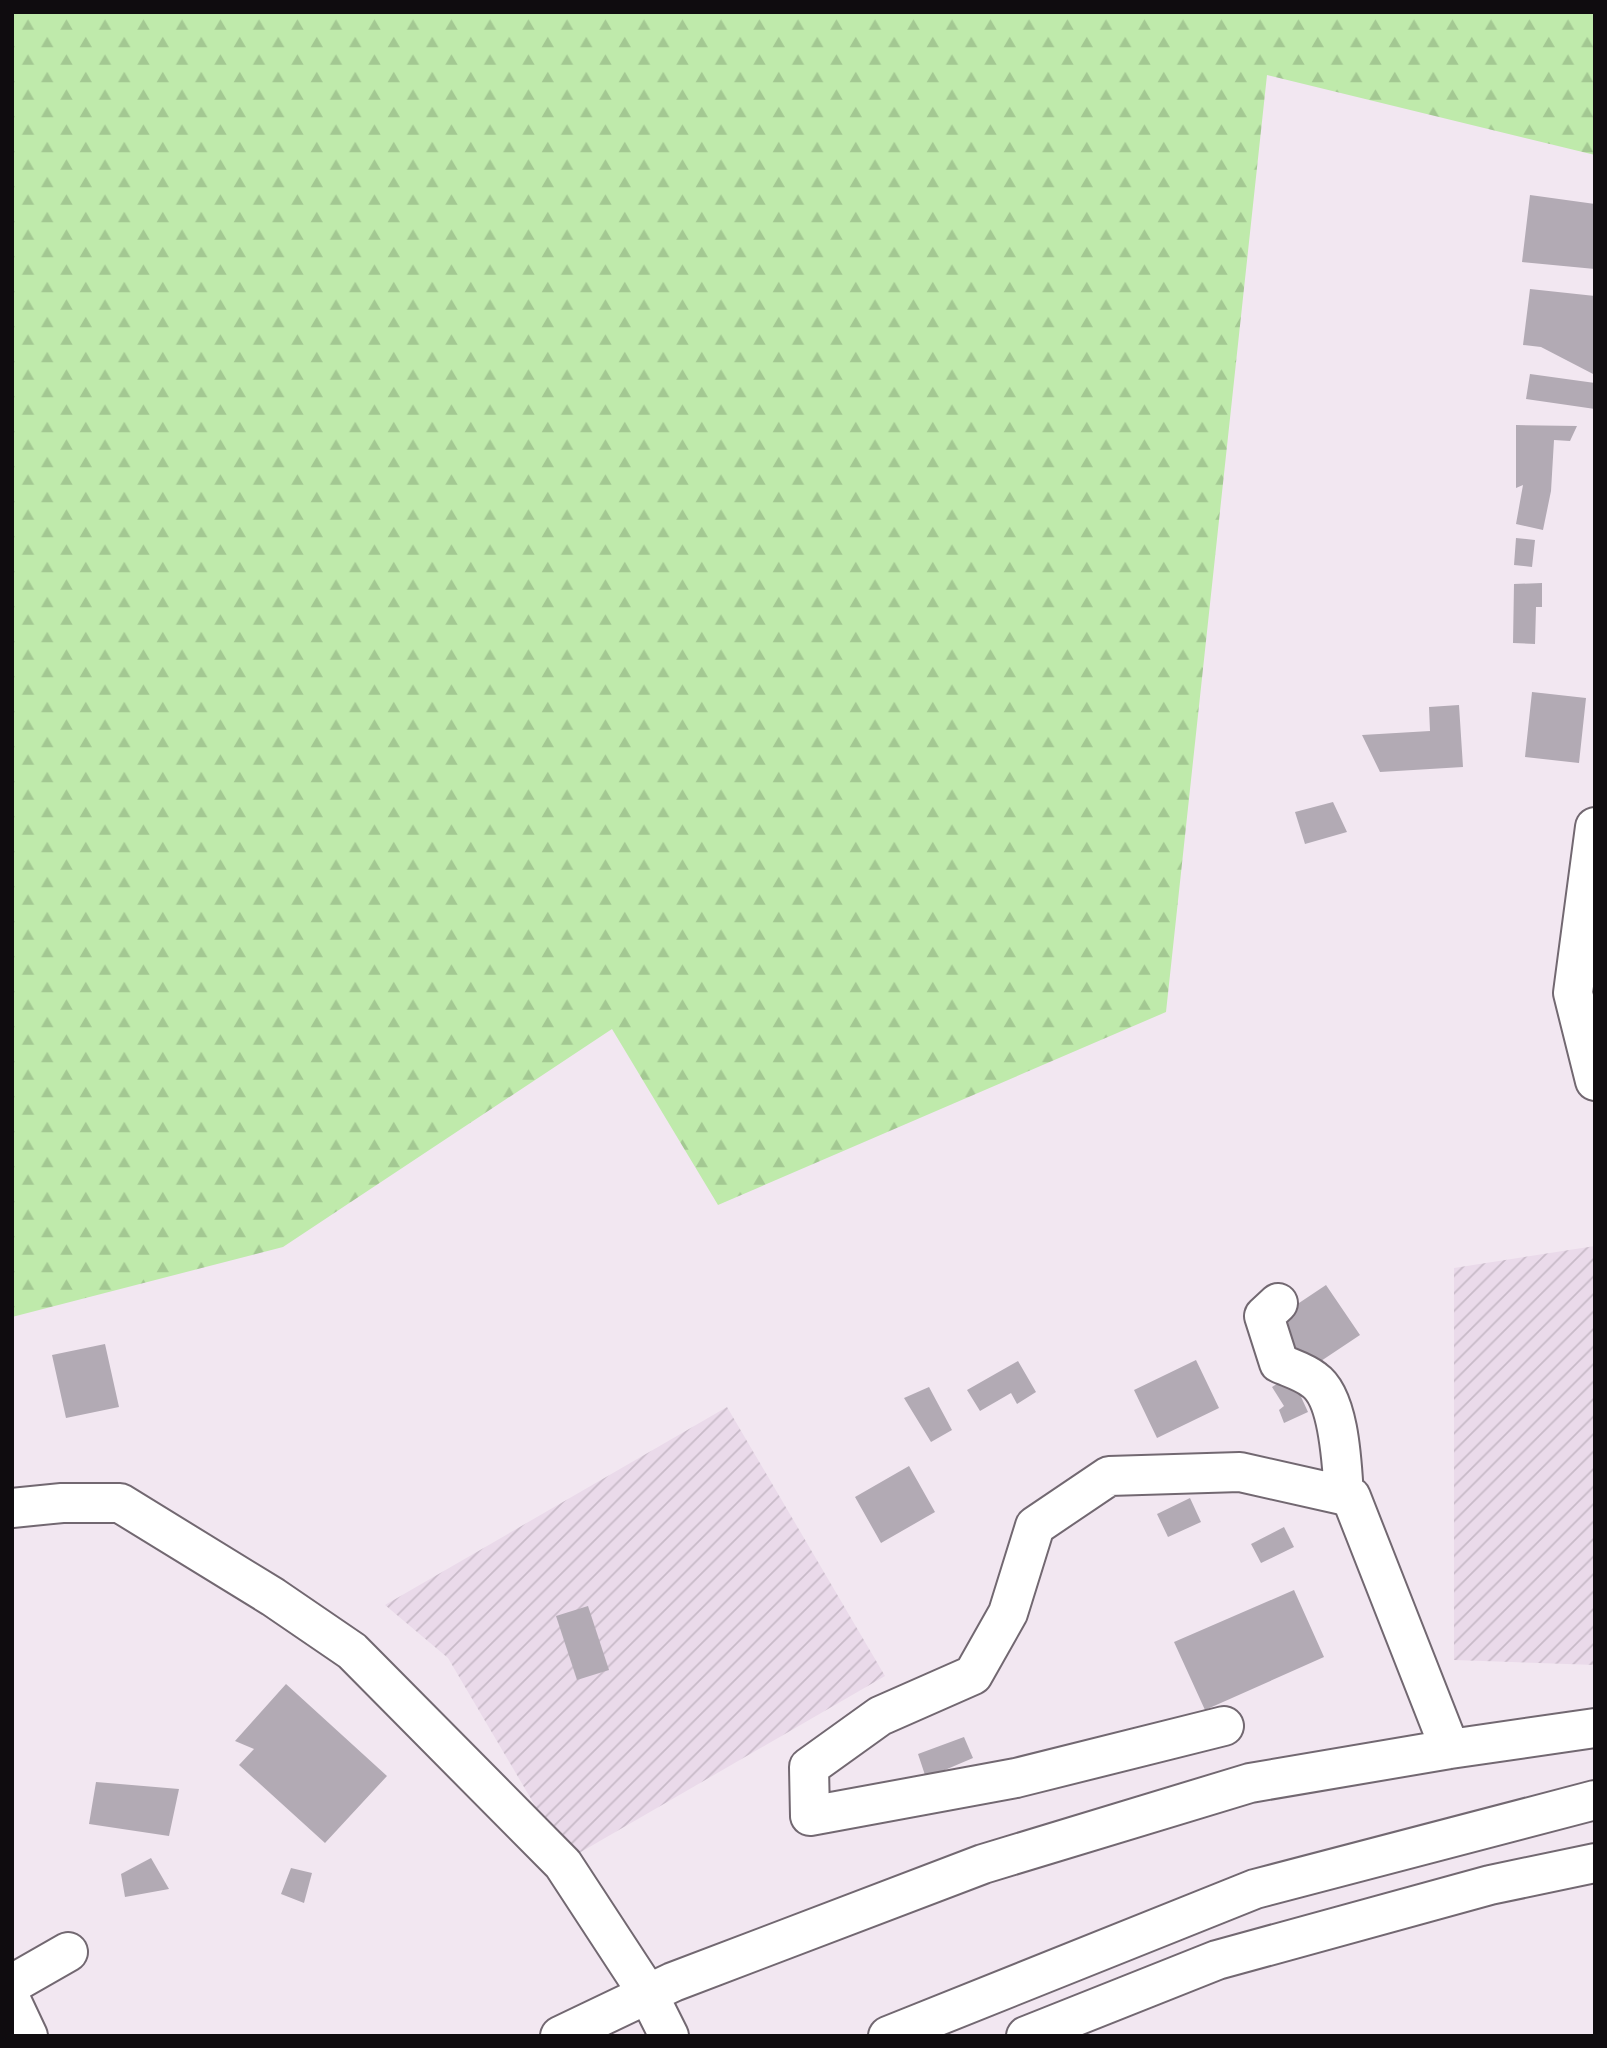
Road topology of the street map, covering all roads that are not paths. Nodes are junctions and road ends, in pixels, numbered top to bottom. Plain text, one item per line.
1 (1595, 827) edge
2 (1595, 1081) edge
3 (1278, 1303) dead end
4 (1344, 1496) junction
5 (12, 1508) edge
6 (1224, 1726) dead end
7 (1595, 1728) edge
8 (1450, 1749) junction
9 (1595, 1800) edge
10 (1595, 1863) edge
11 (68, 1952) dead end
12 (12, 1984) edge
13 (648, 1994) junction
14 (12, 2002) edge
15 (28, 2036) edge
16 (560, 2036) edge
17 (669, 2036) edge
18 (888, 2036) edge
19 (1026, 2036) edge

1 - 2 main road
3 - 4 main road
4 - 6 main road
4 - 8 main road
5 - 13 main road
7 - 8 main road
8 - 13 main road
9 - 18 main road
10 - 19 main road
11 - 12 main road
13 - 16 main road
13 - 17 main road
14 - 15 main road

